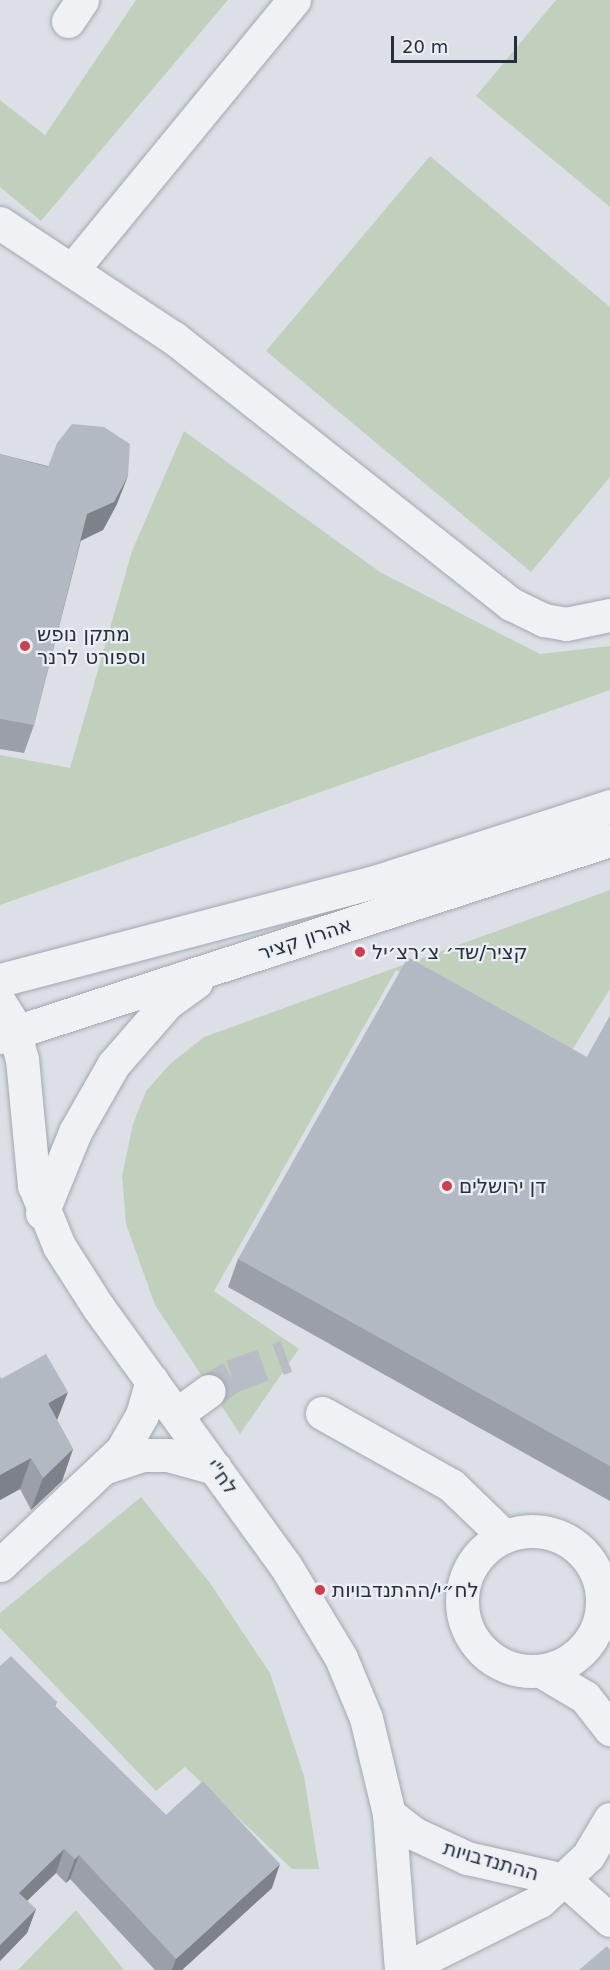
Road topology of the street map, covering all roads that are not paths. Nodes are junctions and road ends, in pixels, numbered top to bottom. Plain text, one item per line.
1 (294, 0) edge
2 (0, 223) edge
3 (72, 270) junction
4 (610, 615) edge
5 (610, 806) edge
6 (610, 840) edge
7 (243, 959) junction
8 (0, 980) edge
9 (0, 1003) edge
10 (8, 1035) edge
11 (42, 1213) junction
12 (152, 1380) junction
13 (208, 1391) tunnel mouth
14 (322, 1413) dead end
15 (177, 1414) junction
16 (106, 1467) junction
17 (215, 1468) junction
18 (504, 1536) junction
19 (0, 1565) edge
20 (603, 1596) junction
21 (610, 1629) edge
22 (541, 1671) junction
23 (610, 1729) edge
24 (389, 1814) junction
25 (610, 1819) edge
26 (565, 1880) junction
27 (610, 1920) edge
28 (402, 1970) edge

1 - 3 street
2 - 3 street
3 - 4 street
5 - 8 street, אהרון קציר
6 - 7 street, אהרון קציר
7 - 10 street, אהרון קציר
7 - 11 street
9 - 10 street, לח"י
10 - 11 street, לח"י
11 - 12 street, לח"י
12 - 15 street, לח"י
12 - 16 street
13 - 15 street
14 - 18 street
15 - 17 street, לח"י
16 - 17 street
16 - 19 street
17 - 24 street, לח"י
18 - 20 street
18 - 22 street
20 - 21 street
20 - 22 street
22 - 23 street
24 - 26 street, ההתנדבויות
24 - 28 street, לח"י
25 - 26 street
26 - 27 street, ההתנדבויות
26 - 28 street, ההתנדבויות

